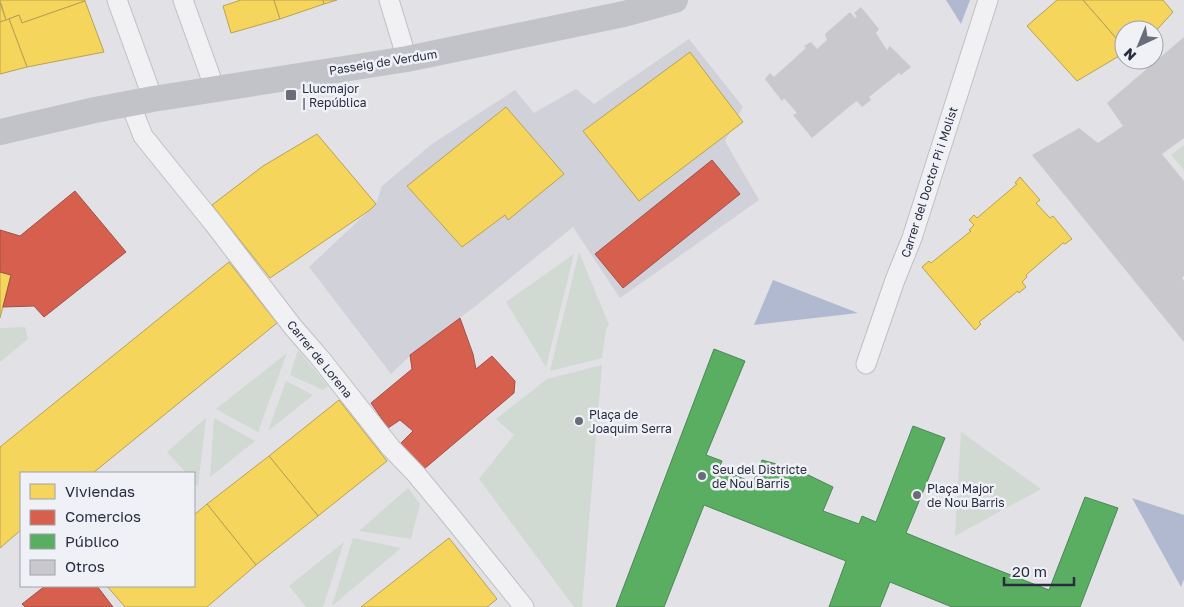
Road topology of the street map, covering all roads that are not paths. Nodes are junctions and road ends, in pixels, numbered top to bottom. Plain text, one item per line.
1 (117, 0) edge
2 (183, 0) edge
3 (389, 0) edge
4 (675, 0) edge
5 (988, 0) edge
6 (622, 7) edge
7 (407, 59) junction
8 (215, 89) junction
9 (142, 101) junction
10 (0, 132) edge
11 (866, 364) dead end
12 (524, 607) edge

1 - 9 street, Carrer de Lorena
2 - 8 street
3 - 7 street
4 - 6 main road, Passeig de Verdum
5 - 11 street, Carrer del Doctor Pi i Molist
6 - 7 main road, Passeig de Verdum
7 - 8 main road, Passeig de Verdum
8 - 9 main road, Passeig de Verdum
9 - 10 main road, Passeig de Verdum
9 - 12 street, Carrer de Lorena

